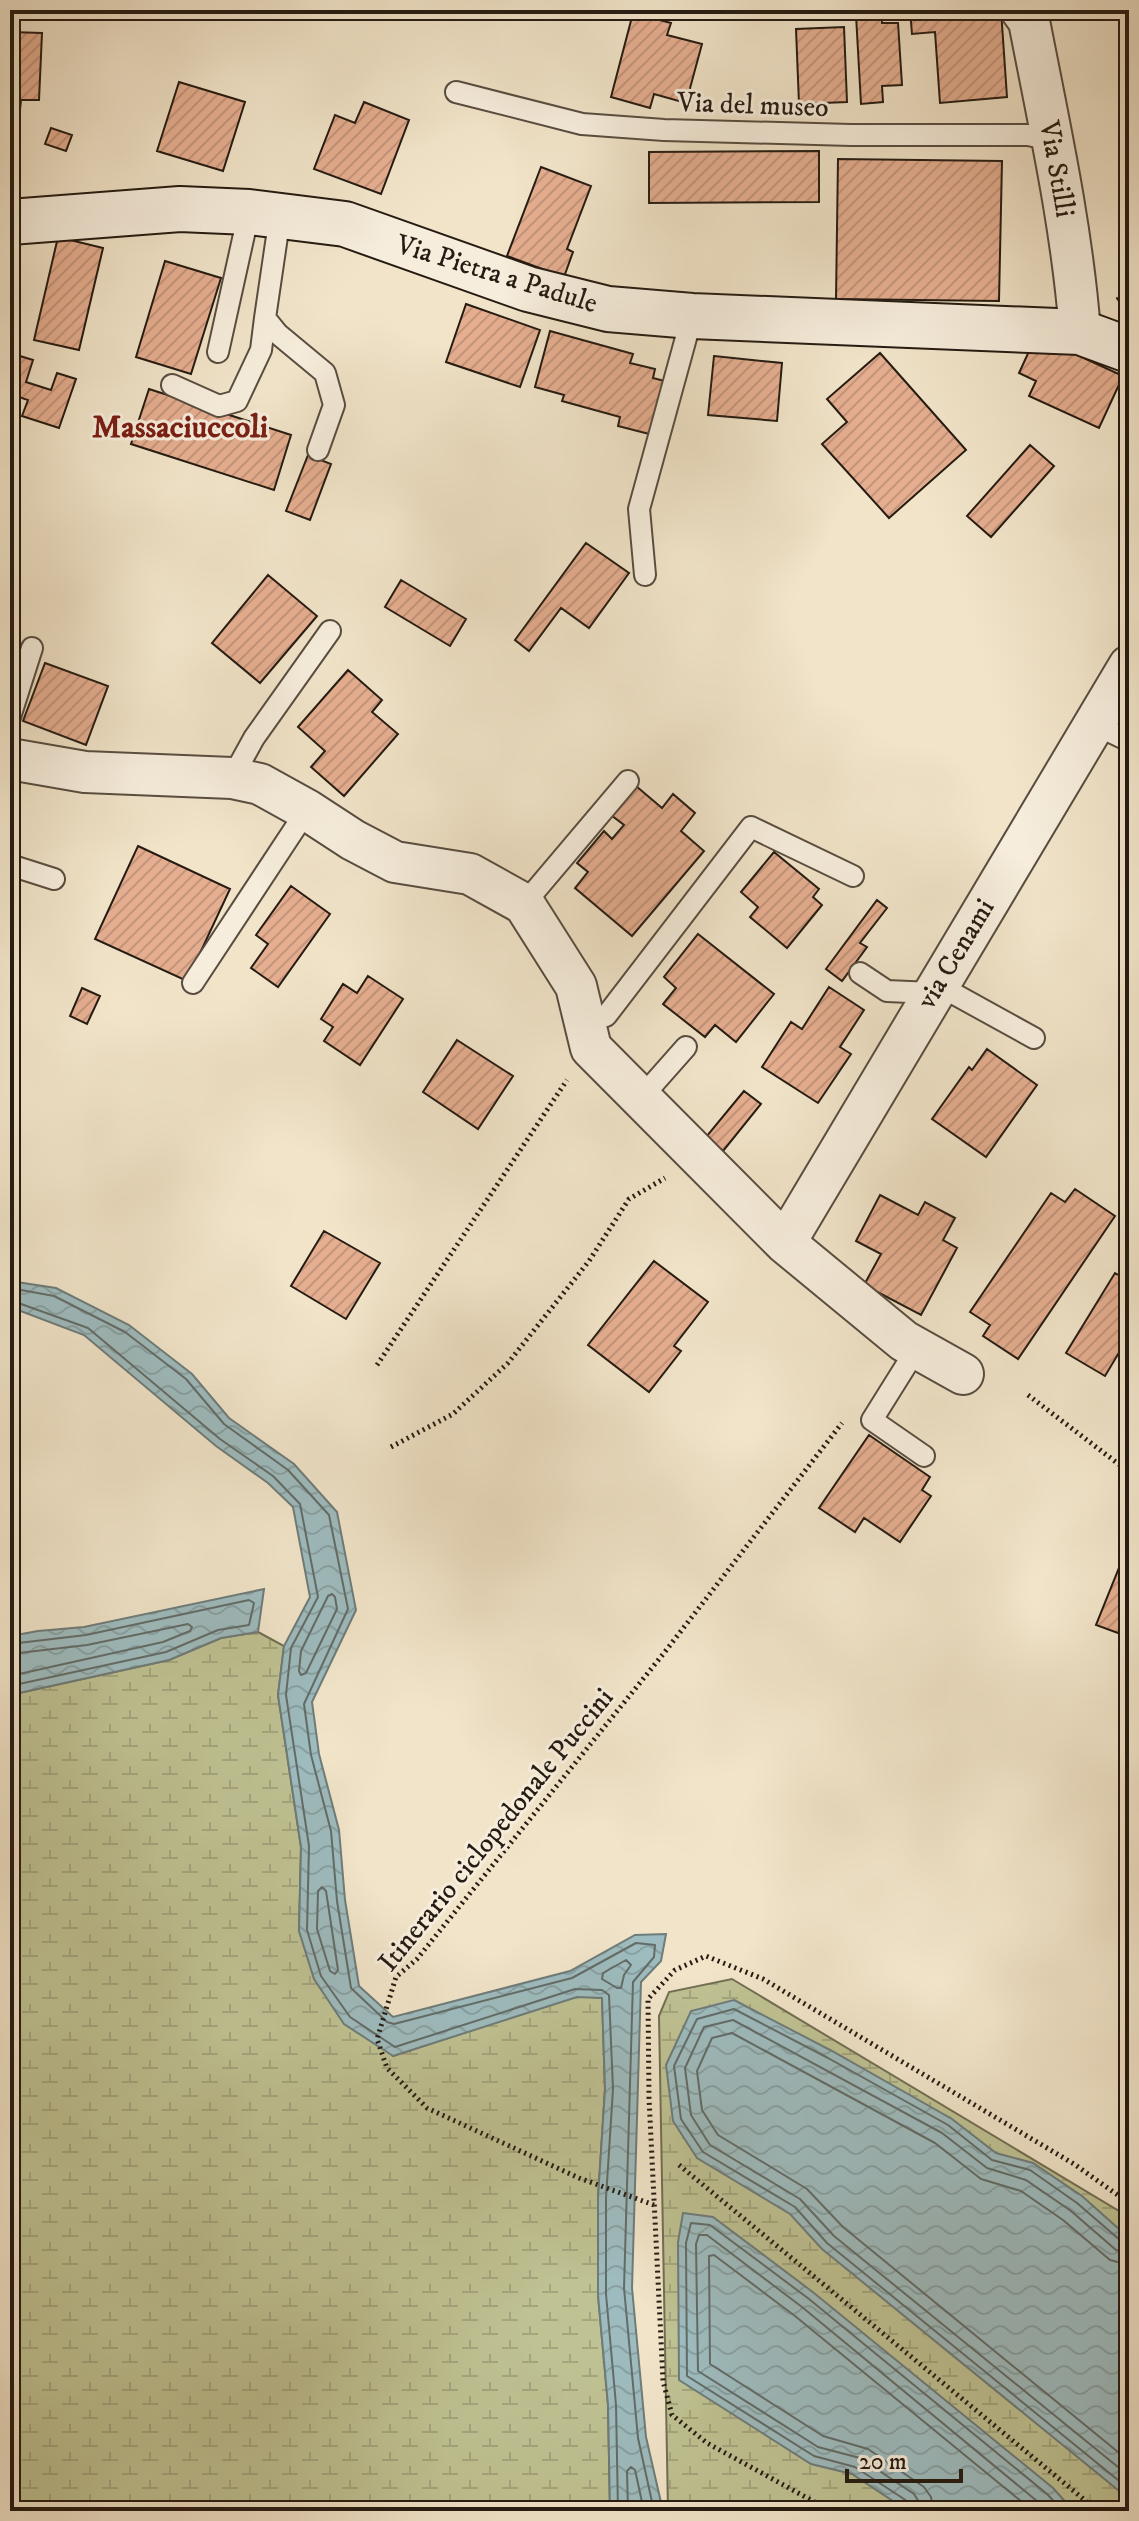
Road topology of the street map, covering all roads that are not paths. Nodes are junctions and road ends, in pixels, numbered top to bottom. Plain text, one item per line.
1 (1021, 10) edge
2 (456, 92) dead end
3 (1052, 140) junction
4 (265, 214) junction
5 (10, 222) edge
6 (692, 316) junction
7 (265, 318) junction
8 (1080, 332) junction
9 (1129, 350) edge
10 (218, 352) dead end
11 (172, 385) dead end
12 (318, 450) dead end
13 (645, 575) dead end
14 (330, 631) dead end
15 (32, 648) dead end
16 (1129, 666) edge
17 (10, 717) edge
18 (1112, 733) edge
19 (10, 759) edge
20 (232, 778) junction
21 (628, 781) dead end
22 (307, 810) junction
23 (10, 865) edge
24 (853, 876) dead end
25 (54, 879) dead end
26 (524, 904) junction
27 (860, 973) dead end
28 (193, 983) dead end
29 (935, 989) junction
30 (588, 1034) junction
31 (1034, 1038) dead end
32 (686, 1047) dead end
33 (640, 1099) junction
34 (785, 1243) junction
35 (917, 1348) junction
36 (963, 1374) dead end
37 (924, 1456) dead end

1 - 3 street, Via Stilli
2 - 3 lane, Via del museo
3 - 8 street, Via Stilli
4 - 5 street, Via Pietra a Padule
4 - 6 street, Via Pietra a Padule
4 - 7 lane
4 - 10 lane
6 - 8 street, Via Pietra a Padule
6 - 13 lane
7 - 11 lane
7 - 12 lane
8 - 9 street, Via Pietra a Padule
14 - 20 lane
15 - 17 lane
16 - 18 street, via Cenami
18 - 29 street, via Cenami
19 - 20 street
20 - 22 street
21 - 26 lane
22 - 26 street
22 - 28 lane
23 - 25 lane
24 - 30 lane
26 - 30 street
27 - 29 lane
29 - 31 lane
29 - 34 street, via Cenami
30 - 33 street
32 - 33 lane
33 - 34 street
34 - 35 street
35 - 36 street
35 - 37 lane

